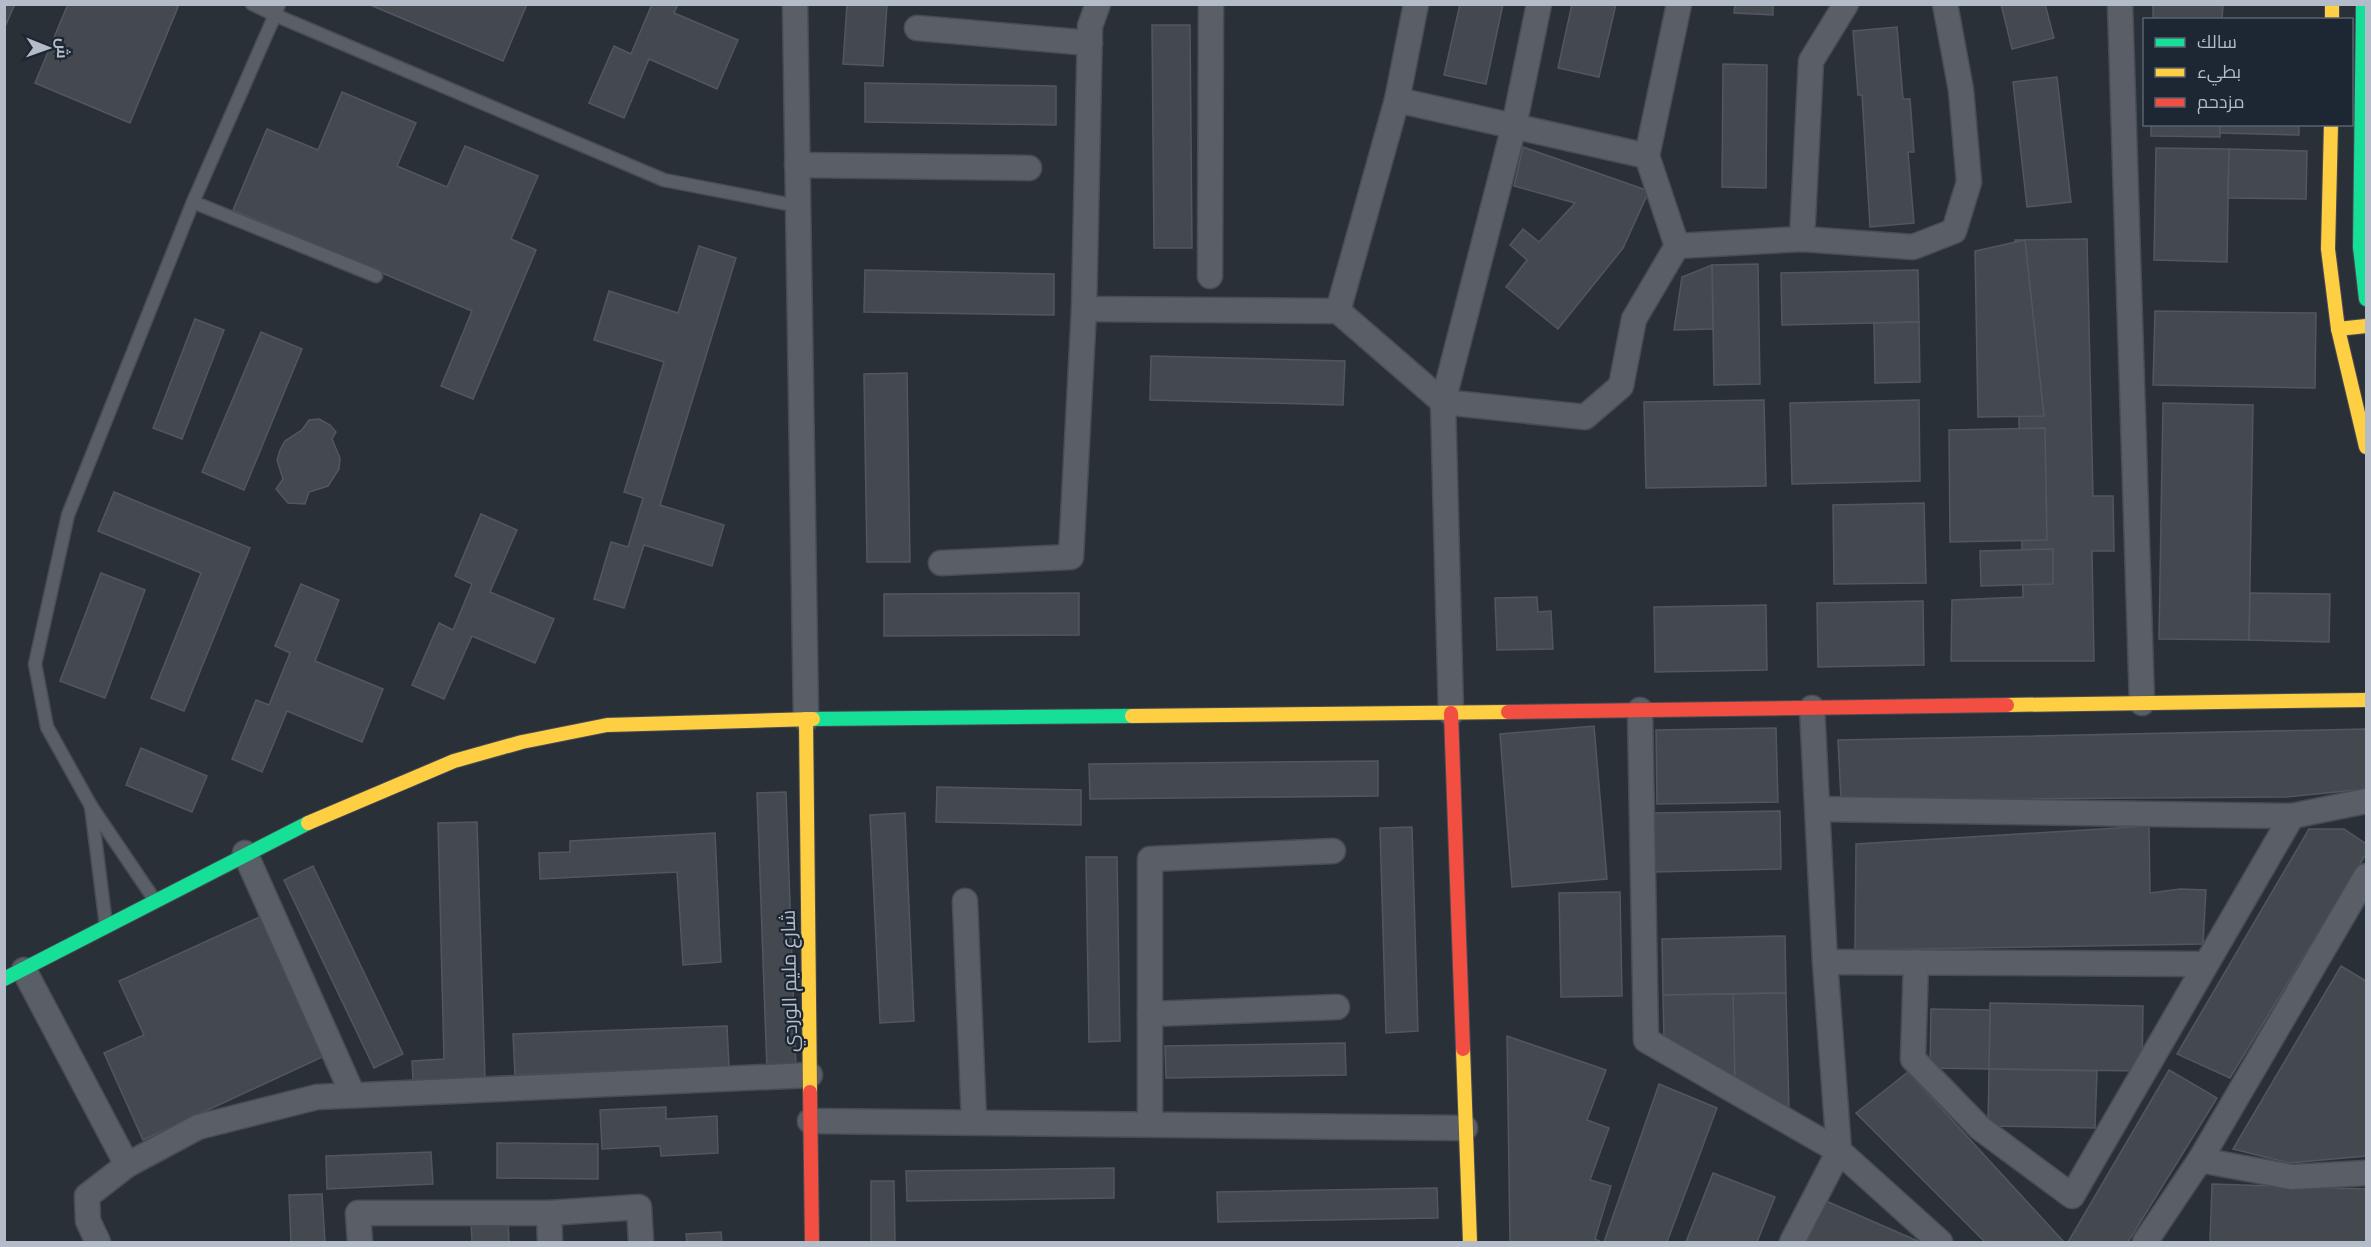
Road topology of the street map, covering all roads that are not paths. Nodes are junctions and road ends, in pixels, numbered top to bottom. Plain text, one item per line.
1 (252, 4) edge
2 (795, 4) edge
3 (1098, 4) edge
4 (1211, 4) edge
5 (1416, 4) edge
6 (1539, 4) edge
7 (1678, 4) edge
8 (1846, 4) edge
9 (1945, 4) edge
10 (2120, 4) edge
11 (2363, 4) edge
12 (277, 10) edge
13 (917, 28) dead end
14 (1090, 43) junction
15 (1397, 100) junction
16 (1514, 126) junction
17 (2331, 126) edge
18 (1647, 156) junction
19 (797, 165) junction
20 (1029, 168) dead end
21 (193, 202) junction
22 (798, 206) junction
23 (1802, 239) junction
24 (1677, 246) junction
25 (376, 276) dead end
26 (1210, 276) dead end
27 (2367, 299) edge
28 (1084, 309) junction
29 (1338, 311) junction
30 (2367, 326) edge
31 (2338, 329) junction
32 (1443, 402) junction
33 (2367, 447) edge
34 (941, 563) dead end
35 (2367, 700) edge
36 (2142, 703) junction
37 (1812, 708) junction
38 (1640, 710) junction
39 (1451, 713) junction
40 (806, 719) junction
41 (2367, 801) edge
42 (91, 806) junction
43 (1818, 809) junction
44 (2292, 816) junction
45 (1333, 851) dead end
46 (245, 853) junction
47 (2367, 876) edge
48 (154, 899) junction
49 (965, 901) dead end
50 (106, 927) junction
51 (1825, 962) junction
52 (1917, 962) junction
53 (2206, 964) junction
54 (14, 974) edge
55 (1337, 1007) dead end
56 (1150, 1014) junction
57 (810, 1075) junction
58 (353, 1095) junction
59 (810, 1120) junction
60 (974, 1122) junction
61 (1150, 1124) junction
62 (1465, 1128) junction
63 (1839, 1151) junction
64 (2200, 1160) junction
65 (127, 1165) junction
66 (2367, 1173) edge
67 (549, 1213) junction
68 (98, 1242) edge
69 (360, 1242) edge
70 (550, 1242) edge
71 (641, 1242) edge
72 (812, 1242) edge
73 (1470, 1242) edge
74 (1792, 1242) edge
75 (1940, 1242) edge
76 (2145, 1242) edge

1 - 12 lane
2 - 19 street
3 - 14 street
4 - 26 street
5 - 15 street
6 - 16 street
7 - 18 street
8 - 23 street
9 - 23 street
10 - 36 street
11 - 27 main road
12 - 21 lane
12 - 22 lane
13 - 14 street
14 - 28 street
15 - 16 street
15 - 29 street
16 - 18 street
16 - 32 street
17 - 31 main road
18 - 24 street
19 - 20 street
19 - 22 street
21 - 25 lane
21 - 42 lane
22 - 40 street
23 - 24 street
24 - 32 street
28 - 29 street
28 - 34 street
29 - 32 street
30 - 31 main road
31 - 33 main road
32 - 39 street
35 - 36 main road
36 - 37 main road
37 - 38 main road
37 - 43 street
38 - 39 main road
38 - 63 street
39 - 40 main road
39 - 62 main road
40 - 46 main road
40 - 57 main road, شارع مليم الوردي
41 - 44 street
42 - 48 lane
42 - 50 lane
43 - 44 street
43 - 51 street
44 - 53 street
45 - 56 street
46 - 48 main road
46 - 58 street
47 - 64 street
48 - 50 main road
49 - 60 street
50 - 54 main road
51 - 52 street
51 - 63 street
52 - 53 street
52 - 53 street
54 - 65 street
55 - 56 street
56 - 61 street
57 - 58 street
57 - 59 main road, شارع مليم الوردي
58 - 65 street
59 - 60 street
59 - 72 main road, شارع مليم الوردي
60 - 61 street
61 - 62 street
62 - 73 main road
63 - 74 street
63 - 75 street
64 - 66 street
64 - 76 street
65 - 68 street
67 - 69 street
67 - 70 street
67 - 71 street

